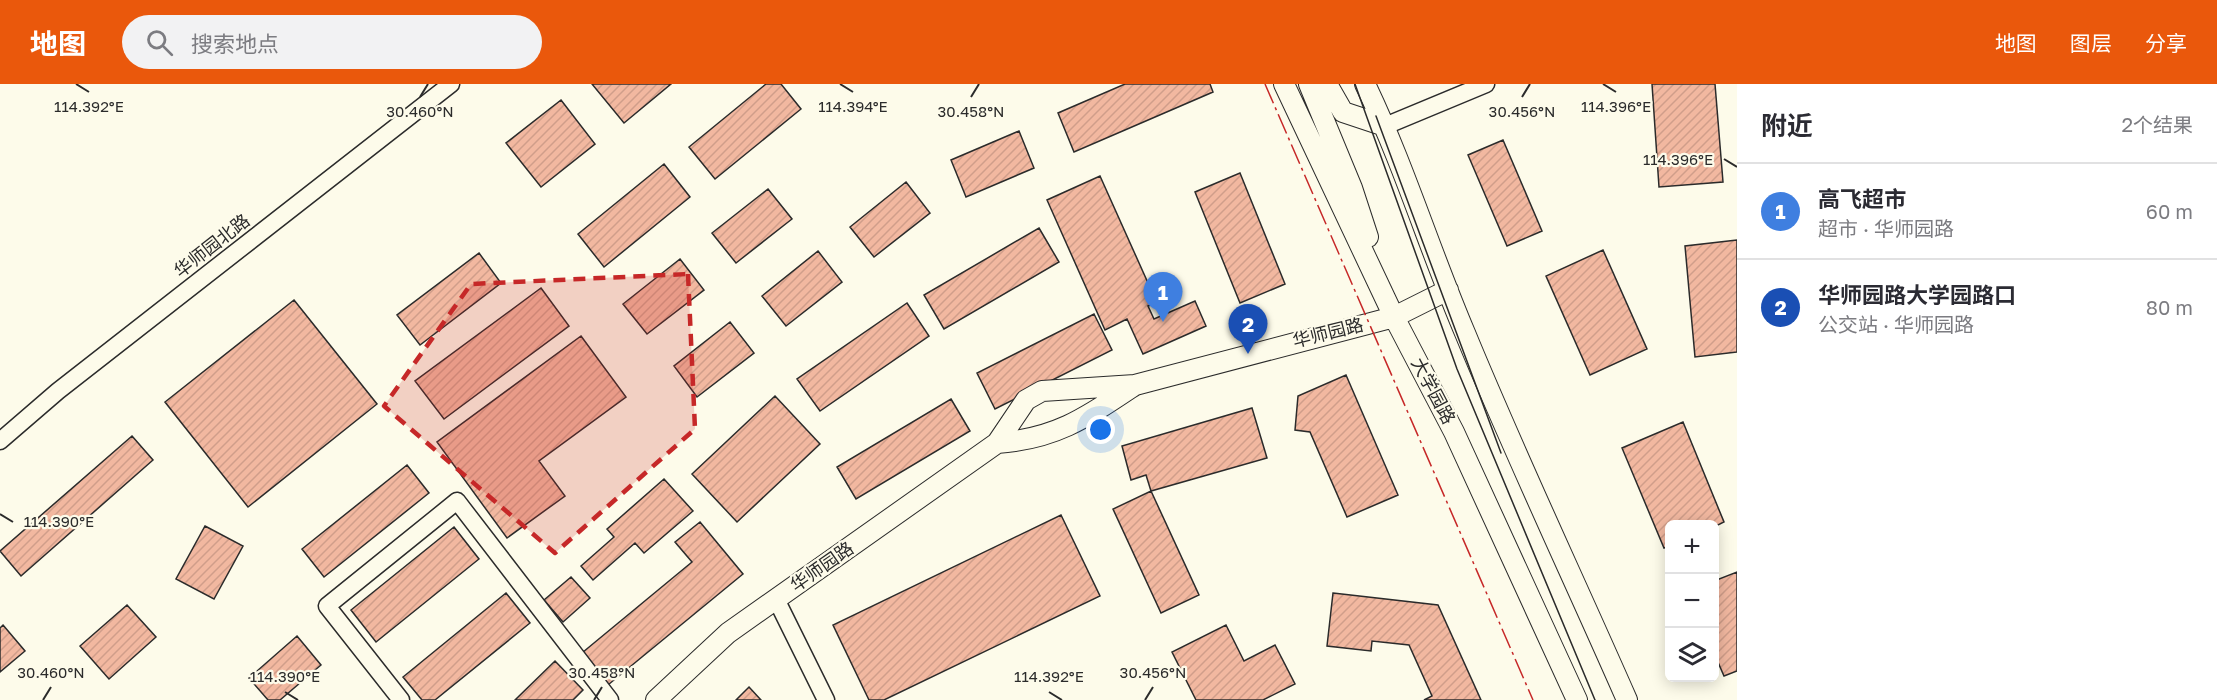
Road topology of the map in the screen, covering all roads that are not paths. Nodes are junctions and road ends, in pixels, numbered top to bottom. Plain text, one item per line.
1 (451, 84) edge
2 (1284, 84) edge
3 (1309, 84) edge
4 (1327, 84) edge
5 (1365, 84) edge
6 (1486, 84) edge
7 (1385, 126) junction
8 (1448, 290) junction
9 (1394, 317) junction
10 (1135, 385) junction
11 (0, 441) edge
12 (997, 443) junction
13 (776, 599) junction
14 (401, 700) edge
15 (610, 700) edge
16 (656, 700) edge
17 (826, 700) edge
18 (1577, 700) edge
19 (1627, 700) edge

1 - 11 street, 华师园北路
2 - 9 main road, 大学园路
3 - 9 main road
4 - 7 main road
5 - 7 main road
6 - 7 street
7 - 8 main road
8 - 9 main road, 华师园路
8 - 19 main road
9 - 10 main road, 华师园路
9 - 18 main road, 大学园路
10 - 12 main road
10 - 12 main road
12 - 13 main road, 华师园路
13 - 16 main road, 华师园路
13 - 17 street
14 - 15 street

